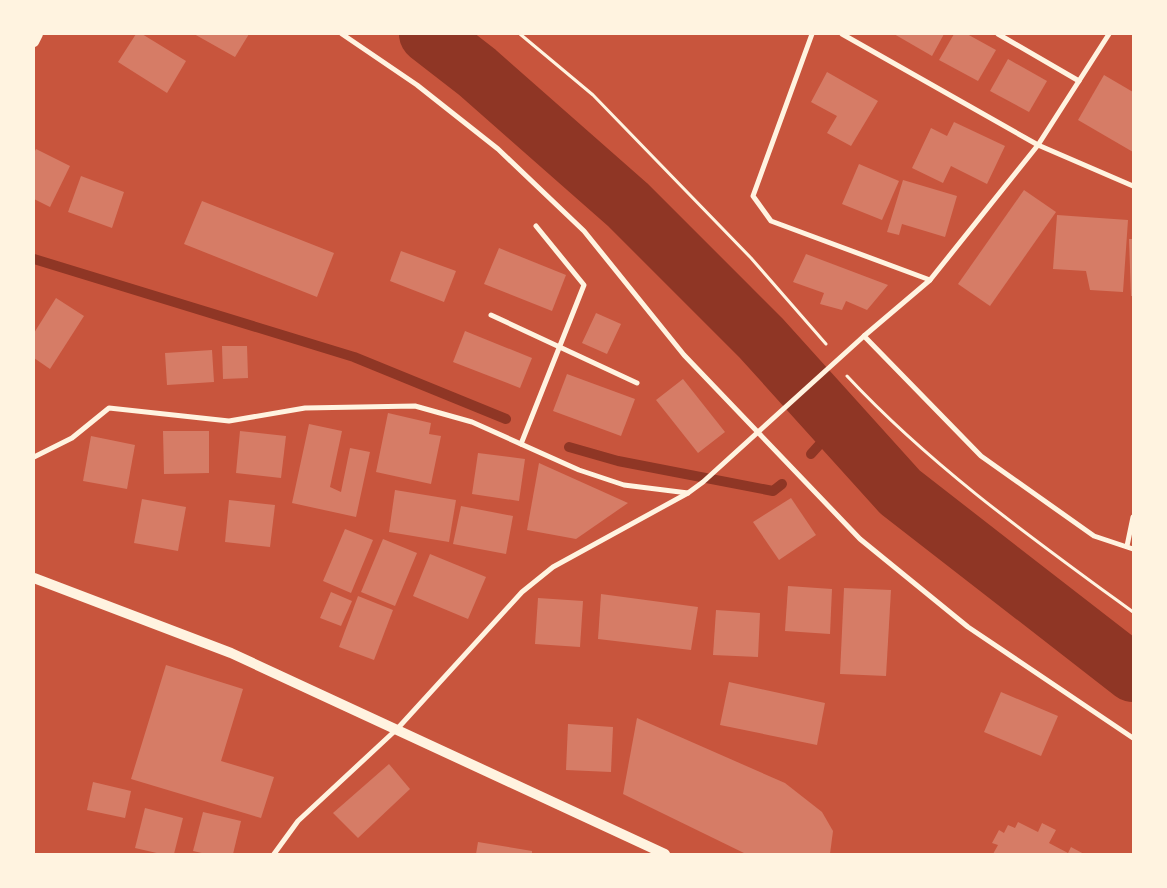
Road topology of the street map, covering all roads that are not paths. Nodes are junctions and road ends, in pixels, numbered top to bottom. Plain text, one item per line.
1 (38, 34) edge
2 (342, 34) edge
3 (812, 34) edge
4 (842, 34) edge
5 (998, 34) edge
6 (1109, 34) edge
7 (34, 42) edge
8 (1079, 81) junction
9 (1038, 145) junction
10 (1133, 186) edge
11 (536, 226) dead end
12 (930, 280) junction
13 (491, 315) dead end
14 (864, 336) junction
15 (559, 348) junction
16 (636, 383) dead end
17 (758, 435) junction
18 (521, 444) junction
19 (34, 457) edge
20 (688, 493) junction
21 (1133, 517) edge
22 (1127, 546) junction
23 (1133, 549) edge
24 (34, 578) edge
25 (398, 728) junction
26 (1133, 738) edge
27 (274, 854) edge
28 (665, 854) edge

1 - 7 main road
2 - 17 street
3 - 12 street
4 - 9 street
5 - 8 street
6 - 8 street
8 - 9 street
9 - 10 street
9 - 12 street
11 - 15 street
12 - 14 street
13 - 15 street
14 - 17 street
14 - 22 street
15 - 16 street
15 - 18 street
17 - 20 street
17 - 26 street
18 - 19 street
18 - 20 street
20 - 25 street
21 - 22 street
22 - 23 street
24 - 25 main road
25 - 27 street
25 - 28 main road

